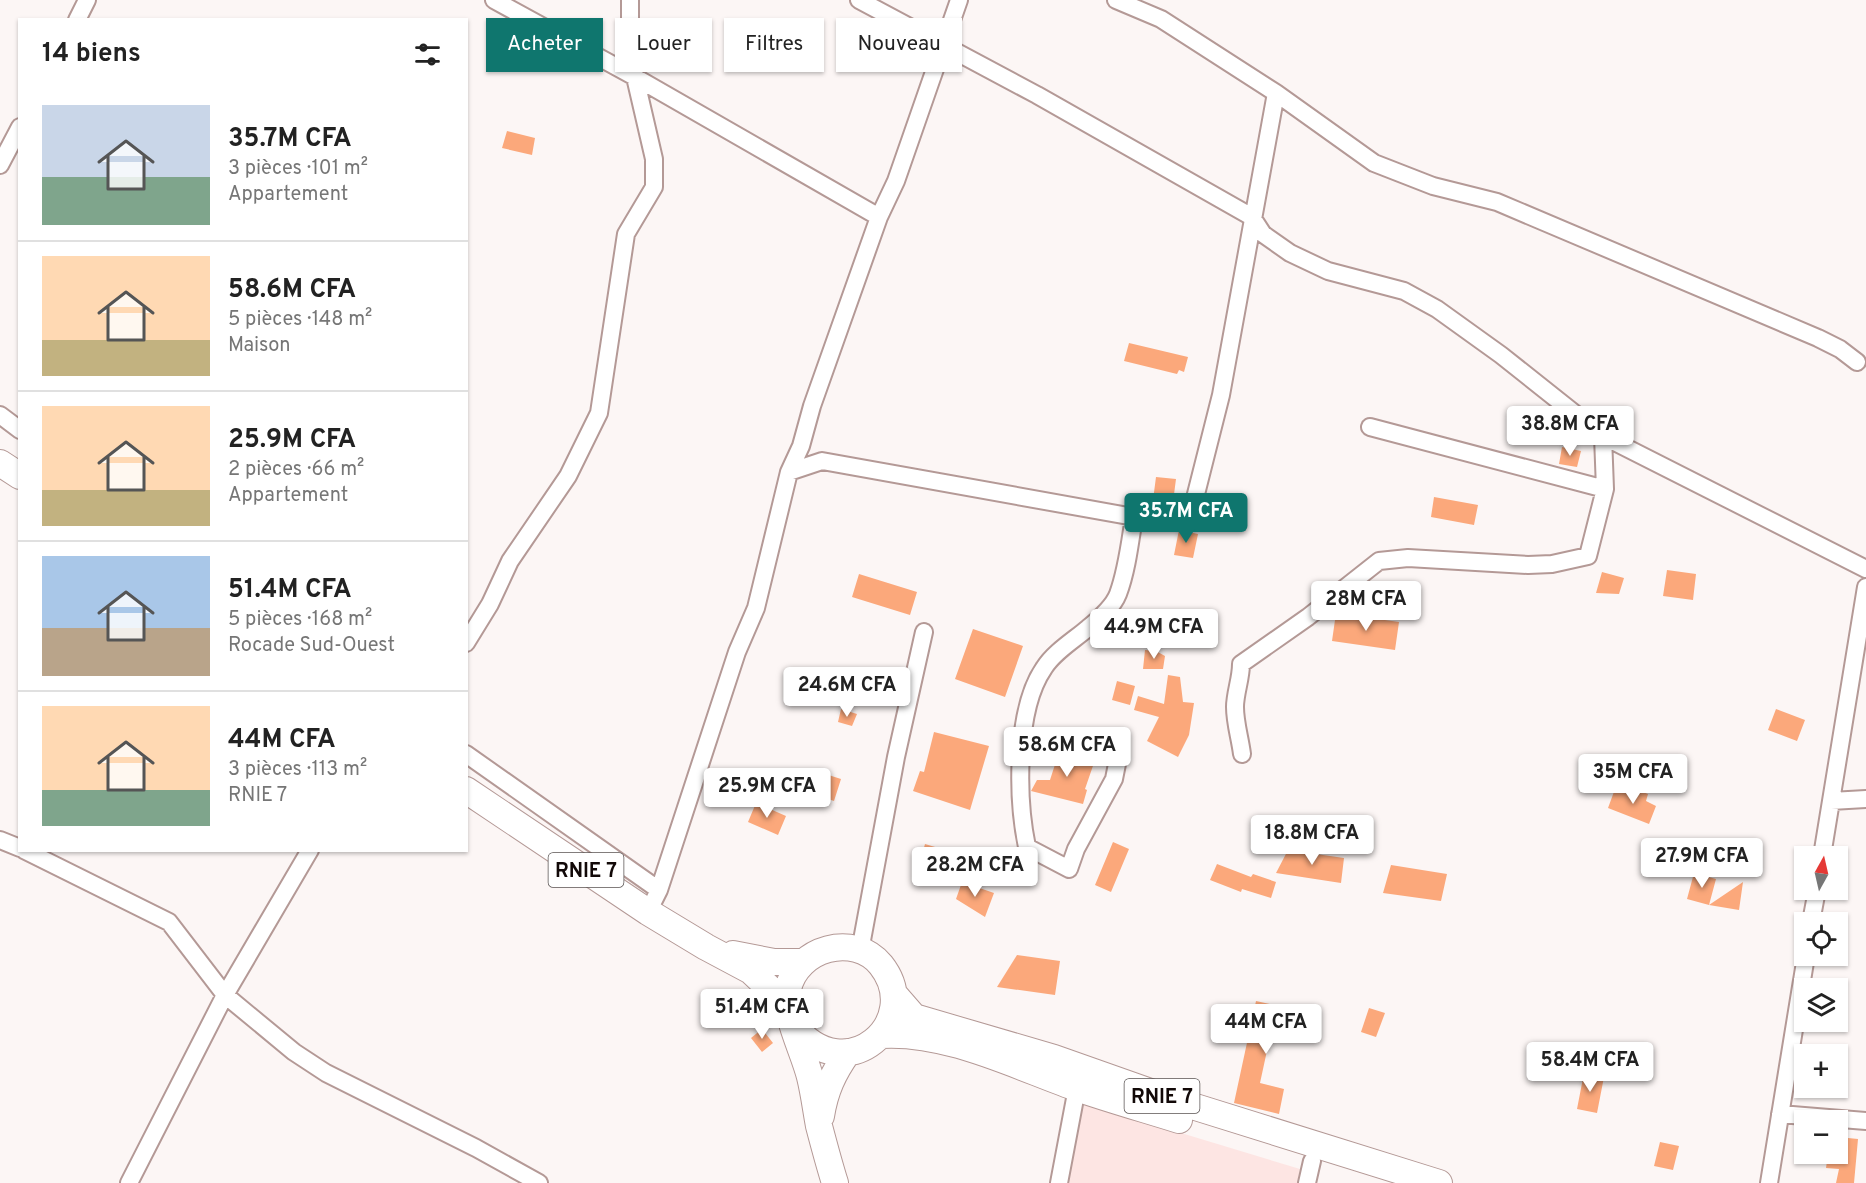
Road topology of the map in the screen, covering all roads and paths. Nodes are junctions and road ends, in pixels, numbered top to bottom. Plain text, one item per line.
1 (87, 0) edge
2 (494, 0) edge
3 (630, 0) edge
4 (859, 0) edge
5 (959, 0) edge
6 (1116, 0) edge
7 (78, 18) edge
8 (892, 18) edge
9 (952, 18) edge
10 (962, 56) edge
11 (933, 72) edge
12 (635, 77) junction
13 (1276, 93) junction
14 (18, 130) edge
15 (0, 165) edge
16 (879, 217) junction
17 (1252, 217) junction
18 (1857, 362) dead end
19 (0, 415) edge
20 (1370, 427) dead end
21 (18, 428) edge
22 (1603, 436) junction
23 (0, 463) edge
24 (789, 472) junction
25 (18, 475) edge
26 (1605, 489) junction
27 (1134, 517) junction
28 (1866, 569) edge
29 (1866, 587) edge
30 (1864, 613) edge
31 (924, 632) dead end
32 (468, 640) edge
33 (1120, 749) dead end
34 (1242, 754) dead end
35 (468, 756) edge
36 (468, 791) edge
37 (1866, 799) edge
38 (1831, 801) junction
39 (0, 840) edge
40 (1824, 846) edge
41 (18, 847) edge
42 (28, 852) edge
43 (309, 852) edge
44 (653, 901) junction
45 (706, 947) junction
46 (860, 951) junction
47 (802, 962) junction
48 (1804, 966) edge
49 (894, 994) junction
50 (225, 995) junction
51 (790, 1015) junction
52 (881, 1035) junction
53 (848, 1052) junction
54 (1077, 1088) junction
55 (1780, 1114) junction
56 (1866, 1121) edge
57 (819, 1125) junction
58 (1309, 1172) edge
59 (129, 1183) edge
60 (539, 1183) edge
61 (834, 1183) edge
62 (1059, 1183) edge
63 (1394, 1183) edge
64 (1439, 1183) edge
65 (1769, 1183) edge

1 - 7 street
2 - 12 street
3 - 12 street
4 - 8 street
5 - 9 street
6 - 13 street
10 - 17 street
11 - 16 street
12 - 16 street
12 - 32 street
13 - 17 street
13 - 18 street
14 - 15 street
16 - 24 street
17 - 22 street
17 - 27 street
19 - 21 street
20 - 26 street
22 - 26 street
22 - 28 street
23 - 25 main road
24 - 27 street
24 - 44 street
26 - 34 street
27 - 33 street
29 - 30 street
30 - 38 street
31 - 46 street
35 - 44 street
36 - 44 main road, RNIE 7
37 - 38 street
38 - 40 street
39 - 41 street
42 - 50 street
43 - 50 street
44 - 45 main road, RNIE 7
45 - 47 main road, RNIE 7
45 - 51 main road, RNIE 7
46 - 47 main road, RNIE 7
46 - 49 main road, RNIE 7
47 - 51 main road
48 - 55 street
49 - 52 main road
49 - 64 main road, RNIE 7 / RNIE 7
50 - 59 street
50 - 60 street
51 - 53 main road, RNIE 7
51 - 57 main road
52 - 53 main road, RNIE 7
52 - 54 main road, RNIE 7 / RNIE 7
53 - 57 main road
54 - 58 main road, RNIE 7 / RNIE 7
54 - 62 street
55 - 56 street
55 - 65 street
57 - 61 main road
58 - 63 main road, RNIE 7 / RNIE 7

